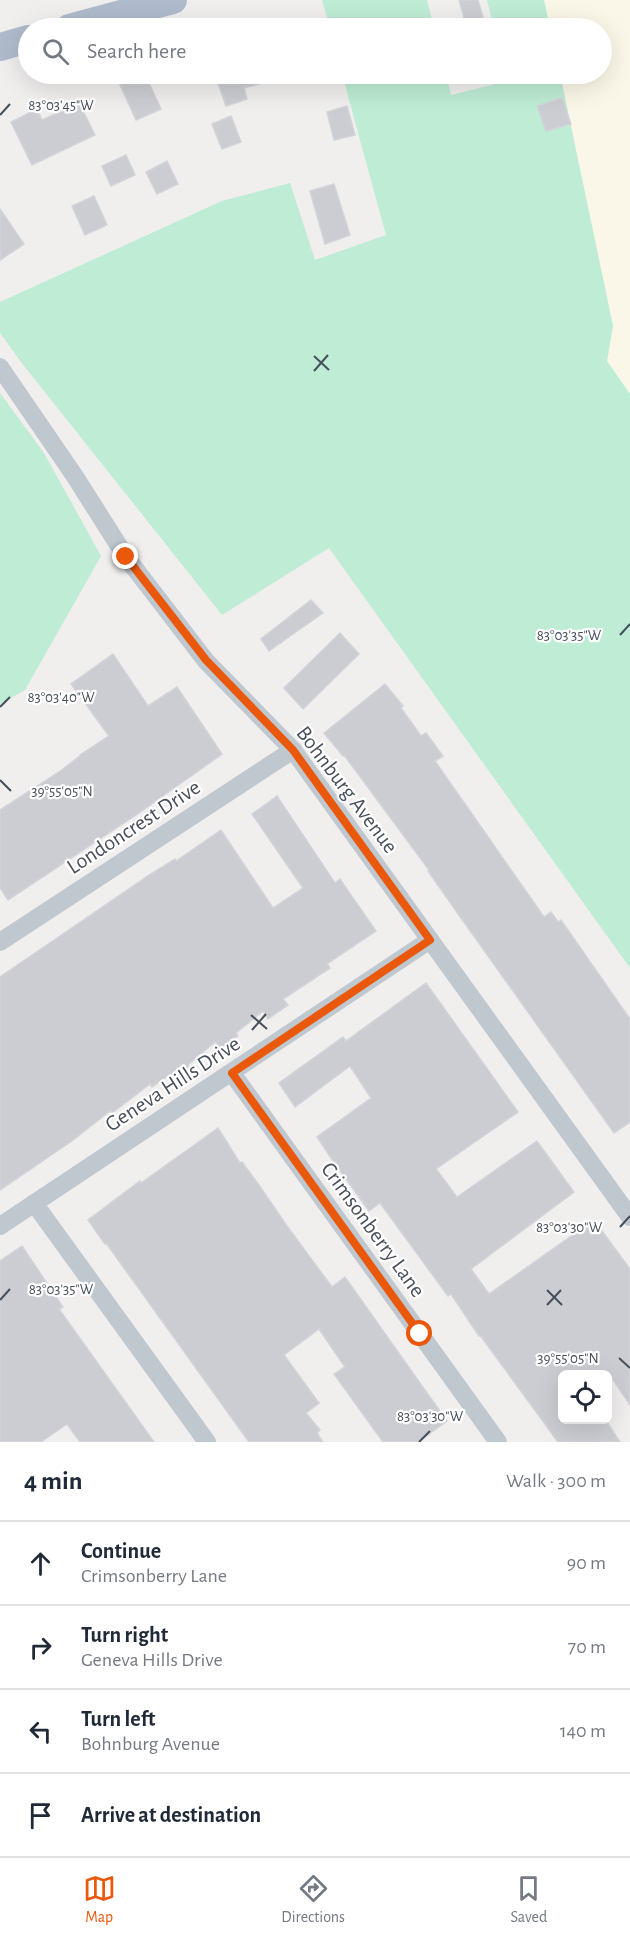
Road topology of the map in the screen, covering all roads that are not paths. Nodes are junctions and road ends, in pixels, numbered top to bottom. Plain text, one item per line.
1 (173, 0) edge
2 (106, 18) edge
3 (18, 42) edge
4 (0, 47) edge
5 (0, 367) edge
6 (293, 750) junction
7 (430, 940) junction
8 (0, 942) edge
9 (232, 1073) junction
10 (34, 1203) junction
11 (630, 1217) edge
12 (0, 1226) edge
13 (207, 1442) edge
14 (498, 1442) edge

1 - 2 main road
3 - 4 main road
5 - 6 street, Bohnburg Avenue
6 - 7 street, Bohnburg Avenue
6 - 8 street, Londoncrest Drive
7 - 9 street, Geneva Hills Drive
7 - 11 street, Bohnburg Avenue
9 - 10 street, Geneva Hills Drive
9 - 14 street, Crimsonberry Lane
10 - 12 street, Geneva Hills Drive
10 - 13 street

